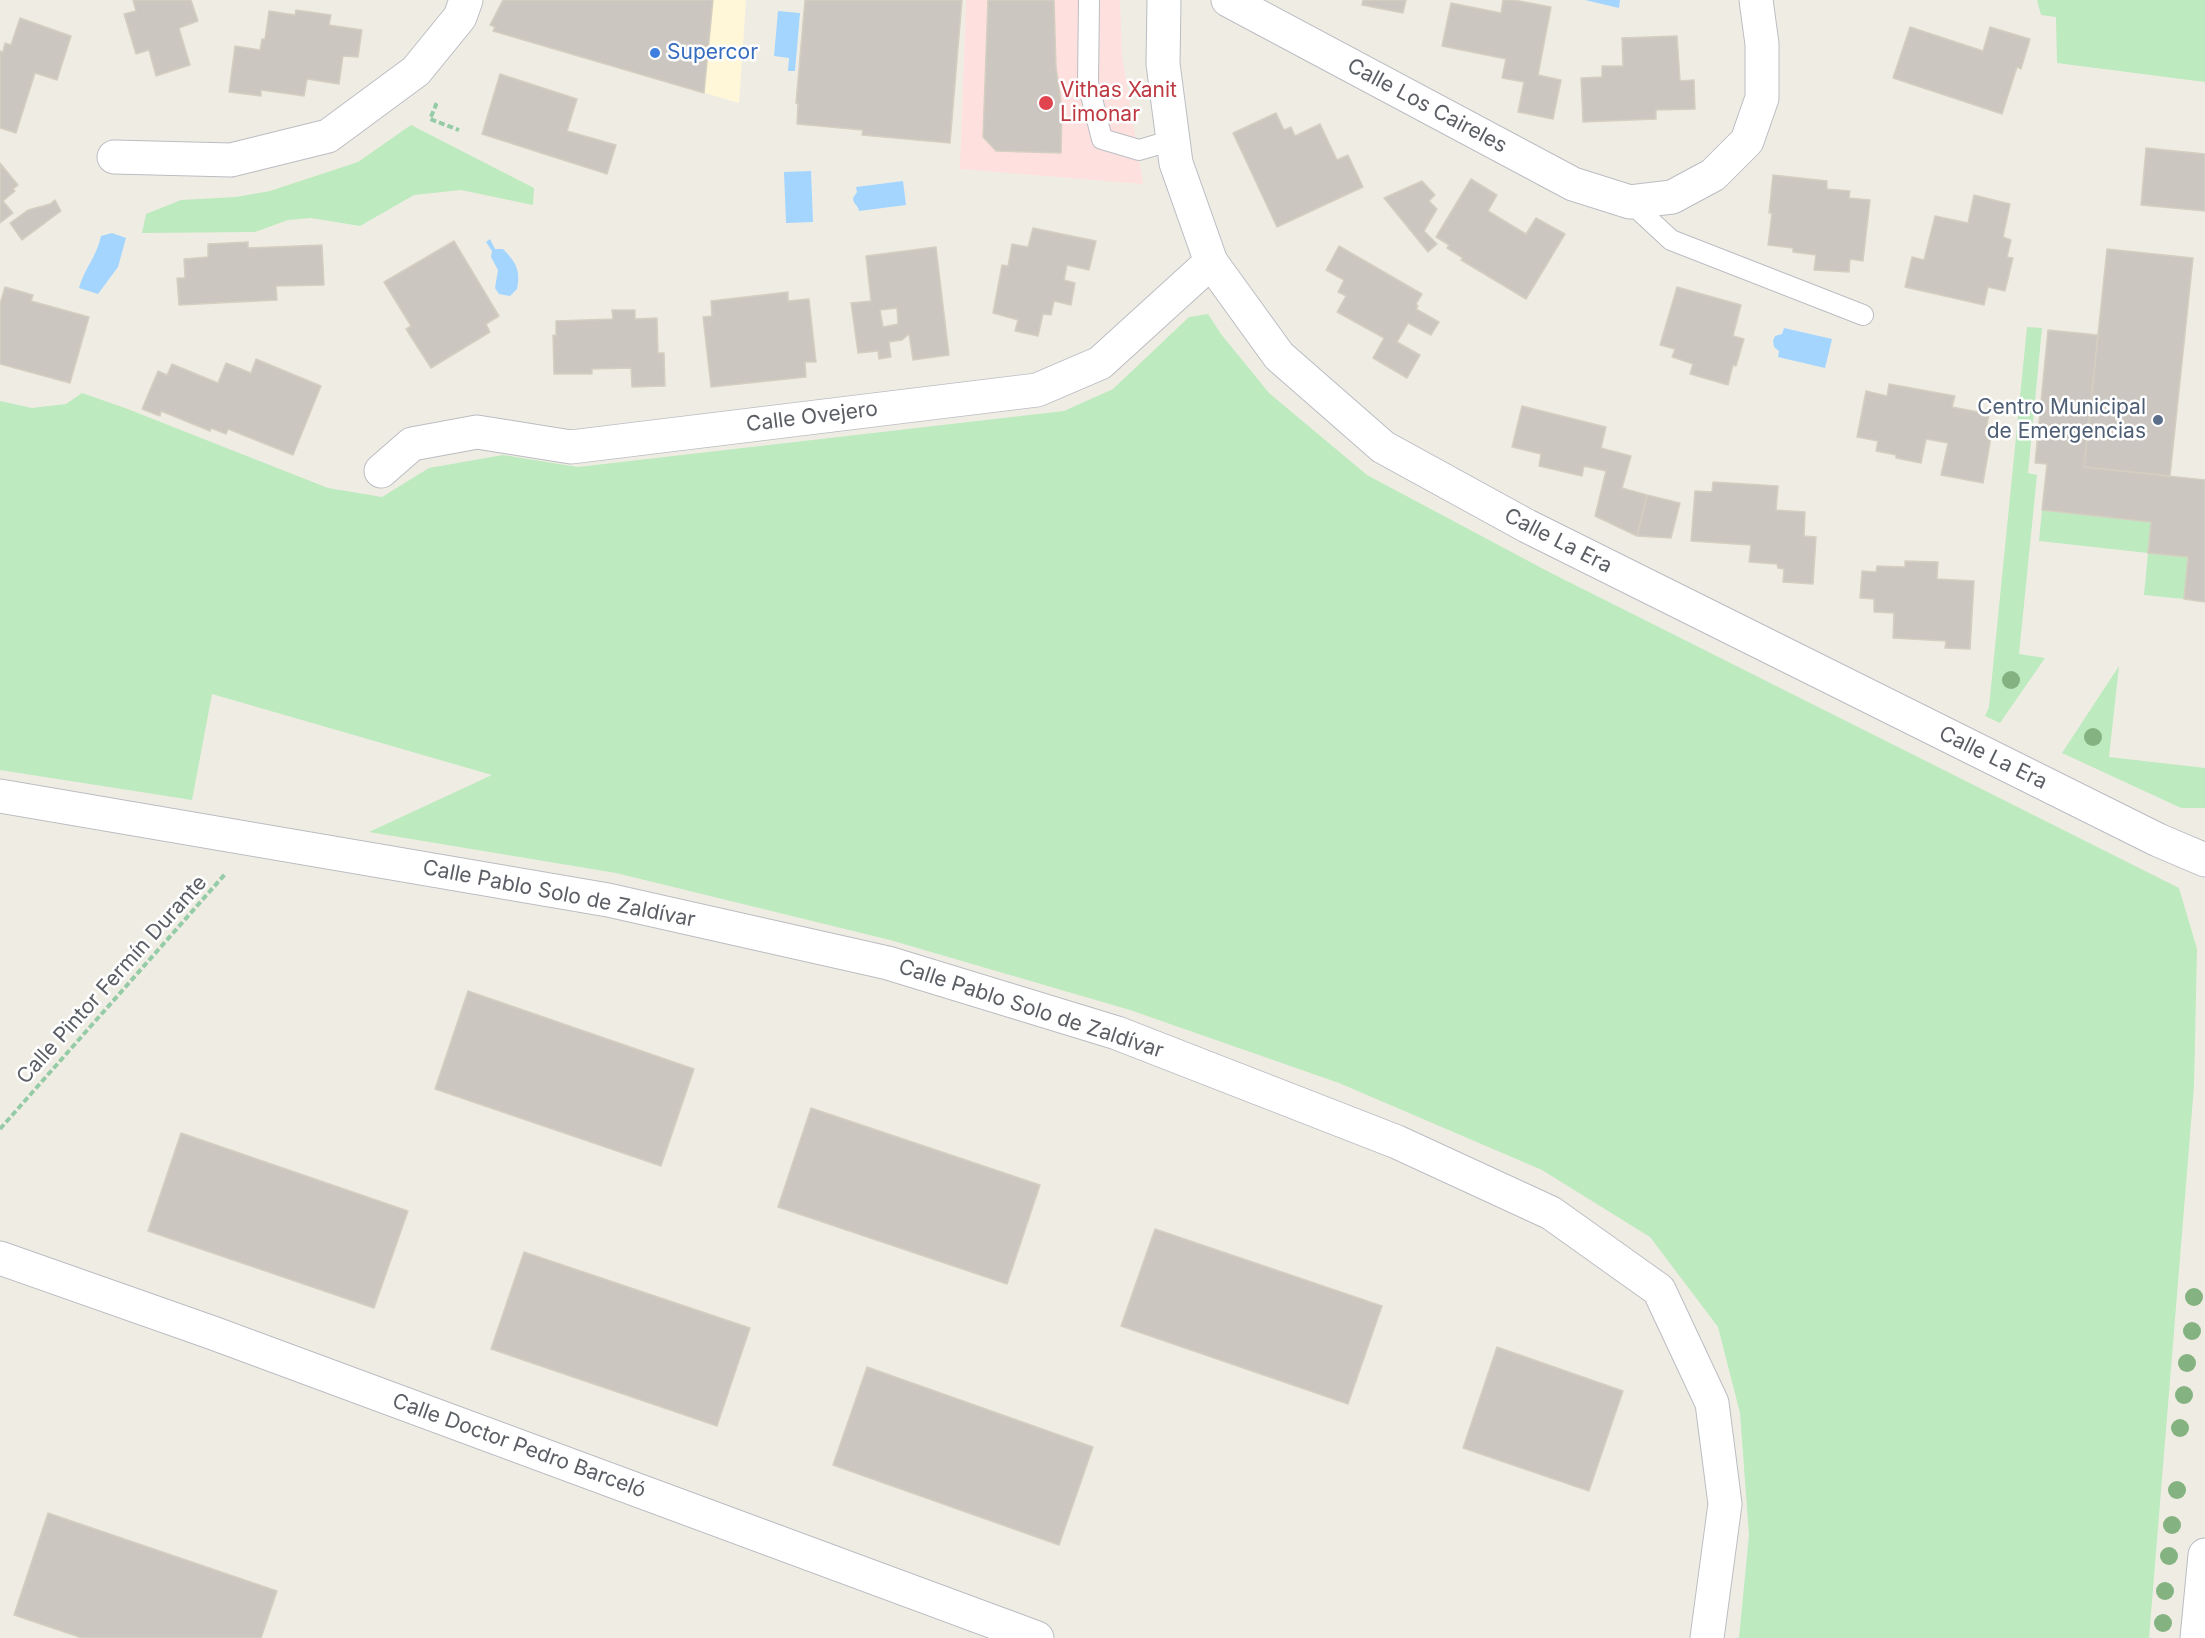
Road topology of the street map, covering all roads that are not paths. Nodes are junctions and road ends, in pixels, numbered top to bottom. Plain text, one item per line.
1 (466, 0) edge
2 (1089, 0) edge
3 (1164, 0) edge
4 (1228, 0) edge
5 (1756, 0) edge
6 (1173, 140) junction
7 (114, 157) dead end
8 (1630, 202) junction
9 (1211, 262) junction
10 (1863, 315) dead end
11 (381, 471) dead end
12 (0, 796) edge
13 (2205, 860) edge
14 (0, 1257) edge
15 (2205, 1555) edge
16 (1037, 1638) edge
17 (1707, 1638) edge
18 (2197, 1638) edge

1 - 7 street
2 - 6 lane
3 - 6 street, Calle La Era
4 - 8 street, Calle Los Caireles
5 - 8 street, Calle Los Caireles
6 - 9 street, Calle La Era
8 - 10 lane, Calle Los Caireles
9 - 11 street, Calle Ovejero
9 - 13 street, Calle La Era
12 - 17 street, Calle Pablo Solo de Zaldívar
14 - 16 street, Calle Doctor Pedro Barceló
15 - 18 street

